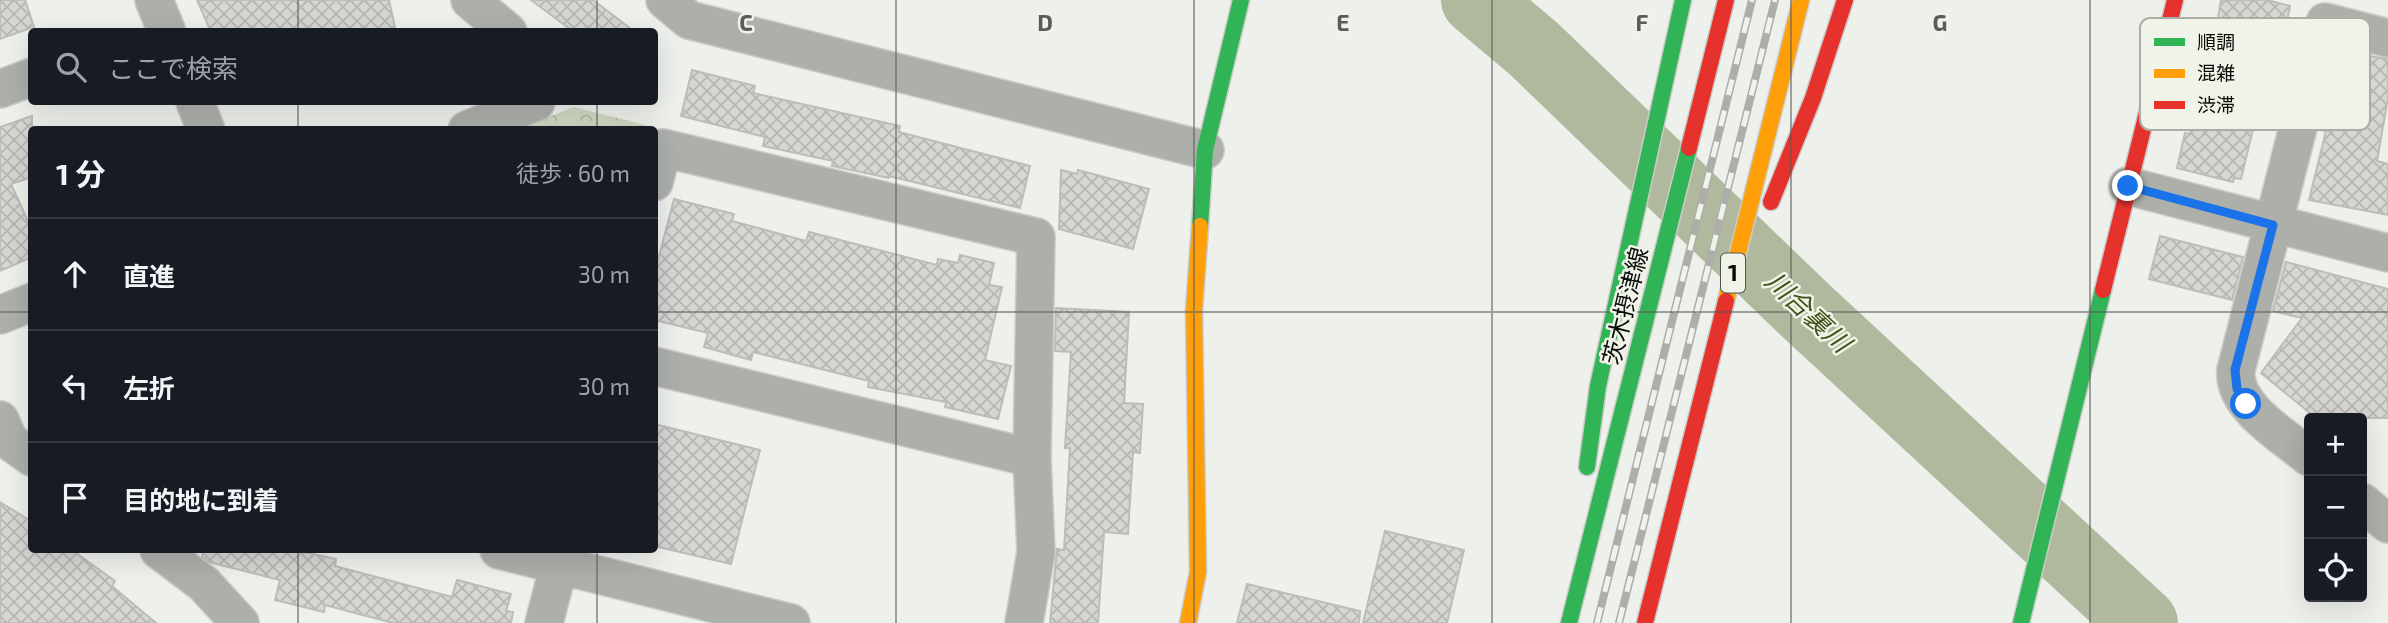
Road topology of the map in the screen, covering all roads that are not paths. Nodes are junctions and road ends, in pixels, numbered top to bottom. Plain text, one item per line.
1 (470, 0) edge
2 (665, 0) edge
3 (1241, 0) edge
4 (1683, 0) edge
5 (1726, 0) edge
6 (1801, 0) edge
7 (1845, 0) edge
8 (2175, 0) edge
9 (2170, 18) edge
10 (503, 28) edge
11 (2370, 30) edge
12 (2388, 38) edge
13 (28, 78) edge
14 (0, 89) edge
15 (196, 105) edge
16 (529, 105) edge
17 (204, 126) edge
18 (477, 126) edge
19 (2142, 130) edge
20 (2297, 130) edge
21 (1205, 150) junction
22 (658, 167) edge
23 (2128, 186) junction
24 (2273, 225) junction
25 (2388, 253) edge
26 (28, 304) edge
27 (0, 315) edge
28 (1719, 330) junction
29 (658, 367) edge
30 (2304, 453) edge
31 (1032, 458) junction
32 (1586, 478) dead end
33 (1582, 504) dead end
34 (2367, 506) edge
35 (2388, 524) edge
36 (163, 553) edge
37 (522, 553) edge
38 (561, 558) edge
39 (240, 623) edge
40 (544, 623) edge
41 (791, 623) edge
42 (1024, 623) edge
43 (1188, 623) edge
44 (1568, 623) edge
45 (1645, 623) edge
46 (2021, 623) edge

1 - 10 street
2 - 21 street
3 - 21 main road
4 - 32 main road
5 - 44 main road, 茨木摂津線
6 - 28 main road, 1
7 - 28 main road
8 - 9 main road
11 - 12 street
13 - 14 street
15 - 17 street
16 - 18 street
19 - 23 main road
20 - 24 street
21 - 43 main road
22 - 31 street
23 - 24 street
23 - 46 main road
24 - 25 street
24 - 30 street
26 - 27 street
28 - 45 main road, 1
29 - 31 street
31 - 42 street
33 - 44 main road
34 - 35 street
36 - 39 street
37 - 38 street
38 - 40 street
38 - 41 street

